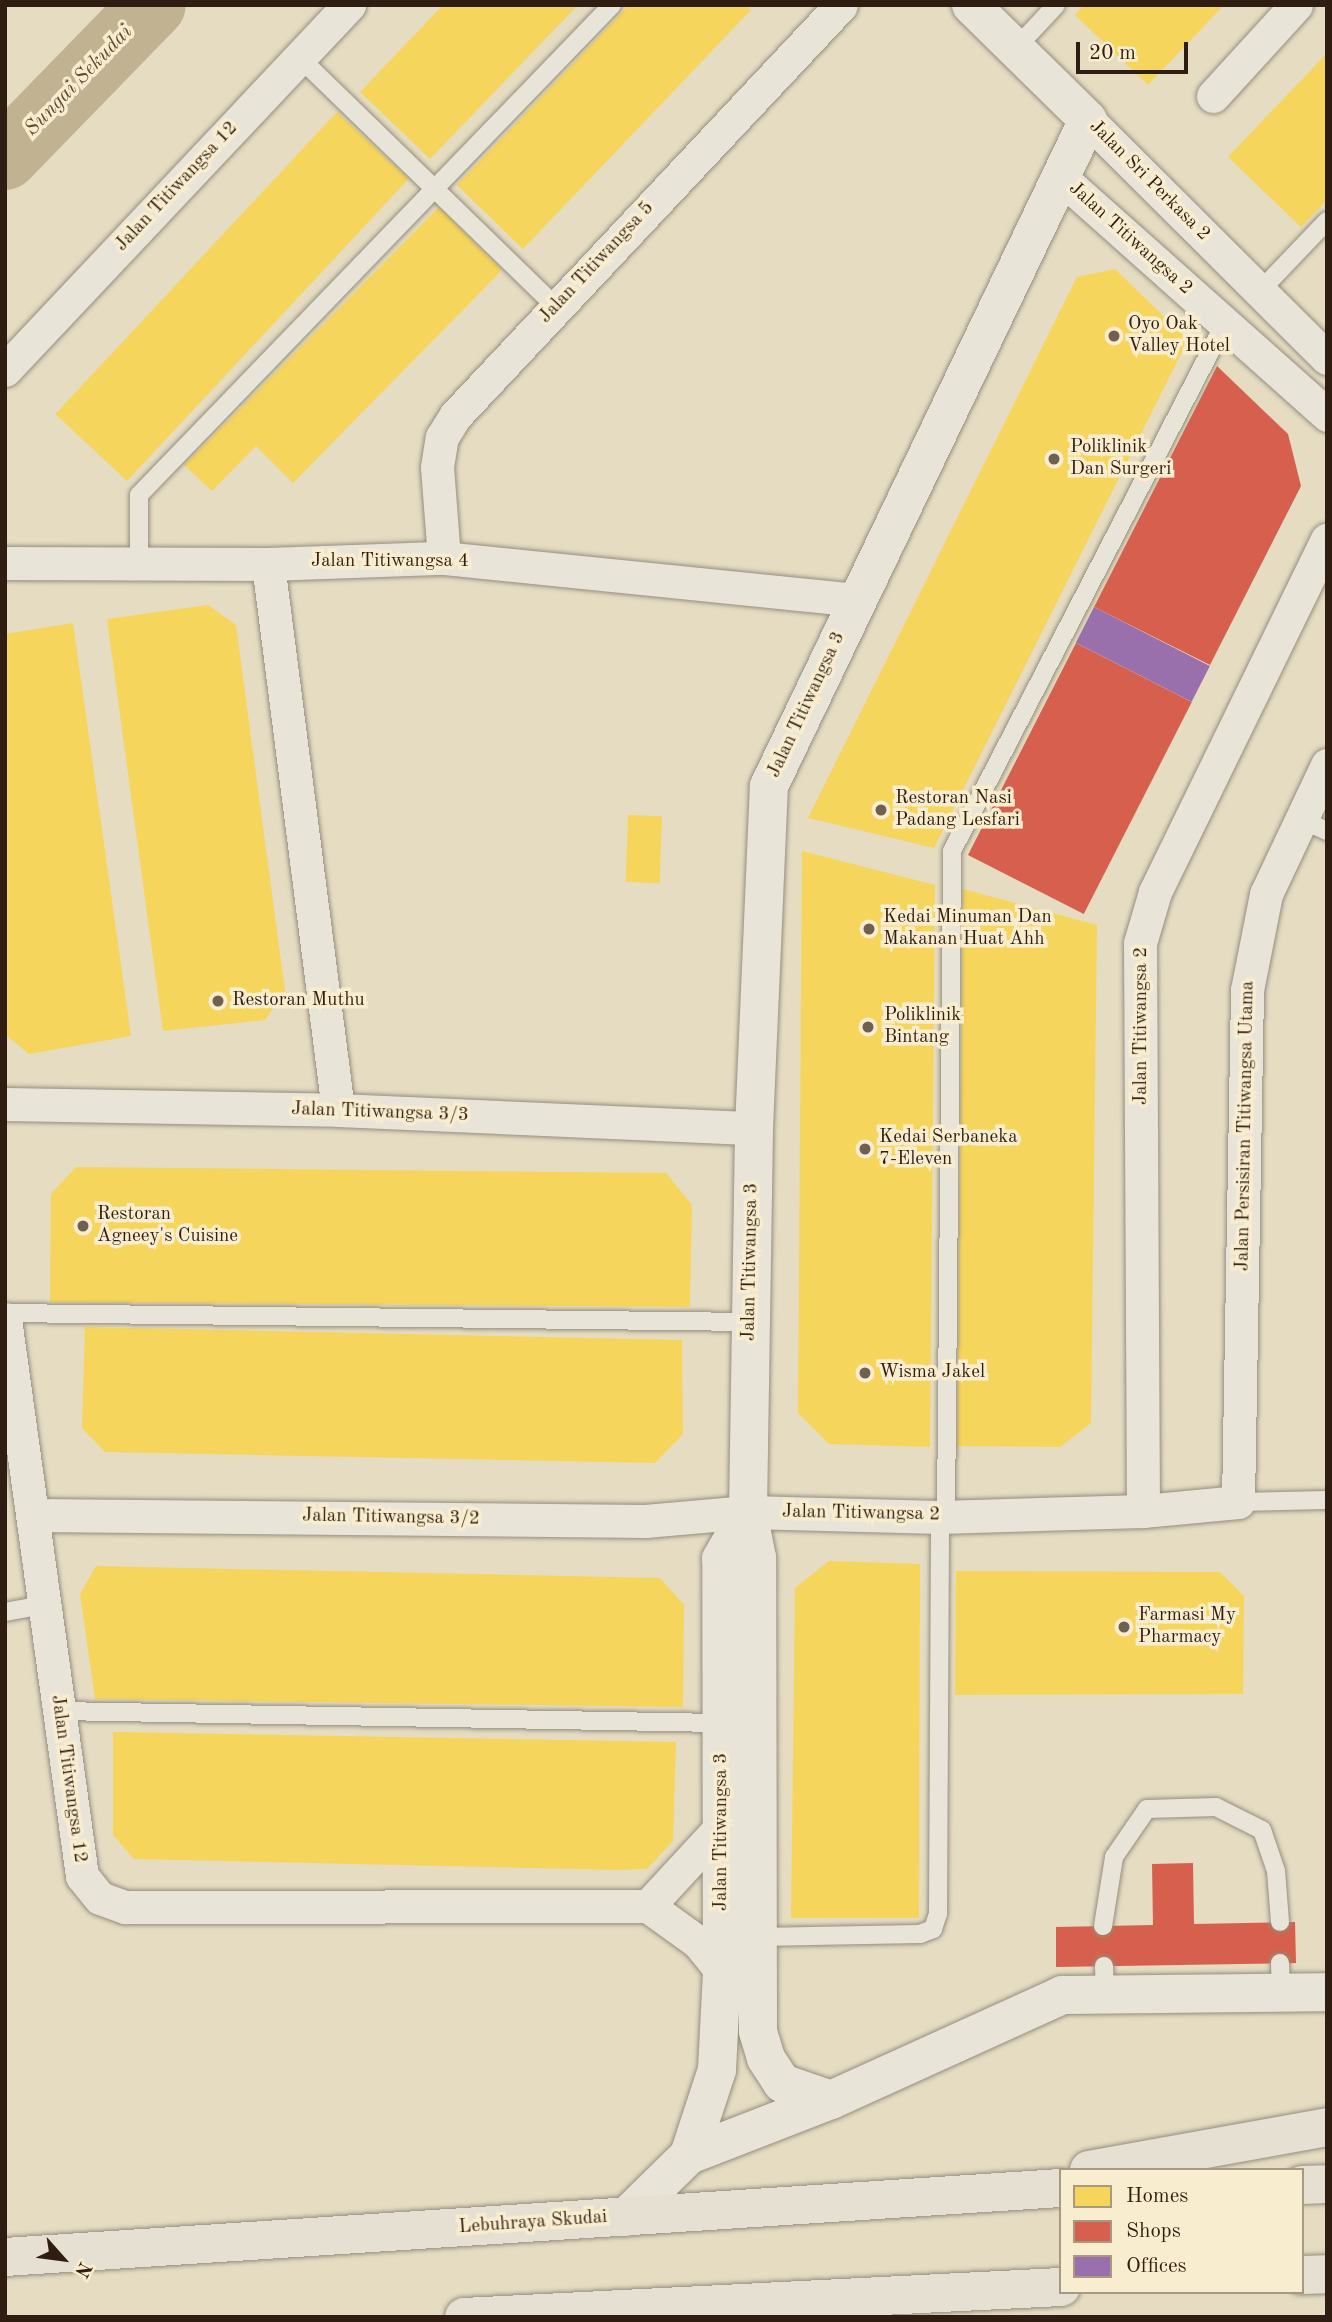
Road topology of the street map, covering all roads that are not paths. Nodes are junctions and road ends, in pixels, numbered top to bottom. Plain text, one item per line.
1 (349, 5) edge
2 (612, 5) edge
3 (841, 5) edge
4 (971, 5) edge
5 (1056, 5) edge
6 (1296, 5) edge
7 (1014, 49) junction
8 (299, 57) junction
9 (1213, 96) dead end
10 (1088, 120) junction
11 (1058, 175) junction
12 (439, 189) junction
13 (1327, 221) edge
14 (1260, 291) junction
15 (556, 307) junction
16 (1225, 323) junction
17 (1327, 358) edge
18 (5, 370) edge
19 (1327, 415) edge
20 (1327, 540) edge
21 (444, 558) junction
22 (5, 563) edge
23 (268, 564) junction
24 (139, 565) junction
25 (857, 600) junction
26 (1327, 765) edge
27 (1314, 825) edge
28 (5, 1104) edge
29 (338, 1111) junction
30 (754, 1128) junction
31 (5, 1313) edge
32 (5, 1319) edge
33 (750, 1322) junction
34 (1327, 1500) edge
35 (1238, 1503) junction
36 (1143, 1511) junction
37 (748, 1512) junction
38 (35, 1515) junction
39 (943, 1516) junction
40 (48, 1604) junction
41 (5, 1612) edge
42 (58, 1711) junction
43 (721, 1723) junction
44 (721, 1827) junction
45 (648, 1906) junction
46 (1280, 1923) dead end
47 (1103, 1926) dead end
48 (758, 1937) junction
49 (722, 1972) junction
50 (1327, 1992) edge
51 (831, 2101) junction
52 (1327, 2127) edge
53 (690, 2155) junction
54 (1100, 2168) edge
55 (1059, 2178) edge
56 (1327, 2184) edge
57 (1304, 2185) edge
58 (1059, 2188) edge
59 (1015, 2189) junction
60 (626, 2217) junction
61 (11, 2255) edge
62 (1327, 2274) edge
63 (1304, 2275) edge
64 (1059, 2287) edge
65 (464, 2317) edge

1 - 8 street, Jalan Titiwangsa 12
2 - 12 lane
3 - 15 street, Jalan Titiwangsa 5
4 - 7 street, Jalan Sri Perkasa 2
5 - 7 lane
6 - 9 street
7 - 10 street, Jalan Sri Perkasa 2
8 - 12 lane
8 - 18 street, Jalan Titiwangsa 12
10 - 11 street, Jalan Titiwangsa 3
10 - 14 street, Jalan Sri Perkasa 2
11 - 16 street, Jalan Titiwangsa 2
11 - 25 street, Jalan Titiwangsa 3
12 - 15 lane
12 - 24 lane
13 - 14 lane
14 - 17 street, Jalan Sri Perkasa 2
15 - 21 street, Jalan Titiwangsa 5
16 - 19 street, Jalan Titiwangsa 2
16 - 39 lane
20 - 36 street, Jalan Titiwangsa 2
21 - 23 street, Jalan Titiwangsa 4
21 - 25 street, Jalan Titiwangsa 4
22 - 24 street, Jalan Titiwangsa 4
23 - 24 street, Jalan Titiwangsa 4
23 - 29 street
25 - 30 street, Jalan Titiwangsa 3
26 - 27 street, Jalan Persisiran Titiwangsa Utama
27 - 35 street, Jalan Persisiran Titiwangsa Utama
28 - 29 street, Jalan Titiwangsa 3/3
29 - 30 street, Jalan Titiwangsa 3/3
30 - 33 street, Jalan Titiwangsa 3
31 - 33 lane
32 - 38 street, Jalan Titiwangsa 12
33 - 37 street, Jalan Titiwangsa 3
34 - 35 lane
35 - 36 street, Jalan Titiwangsa 2
36 - 39 street, Jalan Titiwangsa 2
37 - 38 street, Jalan Titiwangsa 3/2
37 - 39 street, Jalan Titiwangsa 2
37 - 43 street, Jalan Titiwangsa 3
37 - 48 street, Jalan Titiwangsa 3
38 - 40 street, Jalan Titiwangsa 12
39 - 48 lane
40 - 41 lane
40 - 42 street, Jalan Titiwangsa 12
42 - 43 lane
42 - 45 street, Jalan Titiwangsa 12
43 - 44 street, Jalan Titiwangsa 3
44 - 45 street
44 - 49 street, Jalan Titiwangsa 3
45 - 49 street
46 - 47 lane
48 - 51 street, Jalan Titiwangsa 3
49 - 53 street, Jalan Titiwangsa 3
50 - 51 street
51 - 53 street
52 - 54 highway
53 - 60 street
55 - 59 highway
56 - 57 highway
58 - 59 highway, Lebuhraya Skudai
59 - 60 highway, Lebuhraya Skudai
60 - 61 highway, Lebuhraya Skudai
62 - 63 highway
64 - 65 highway

